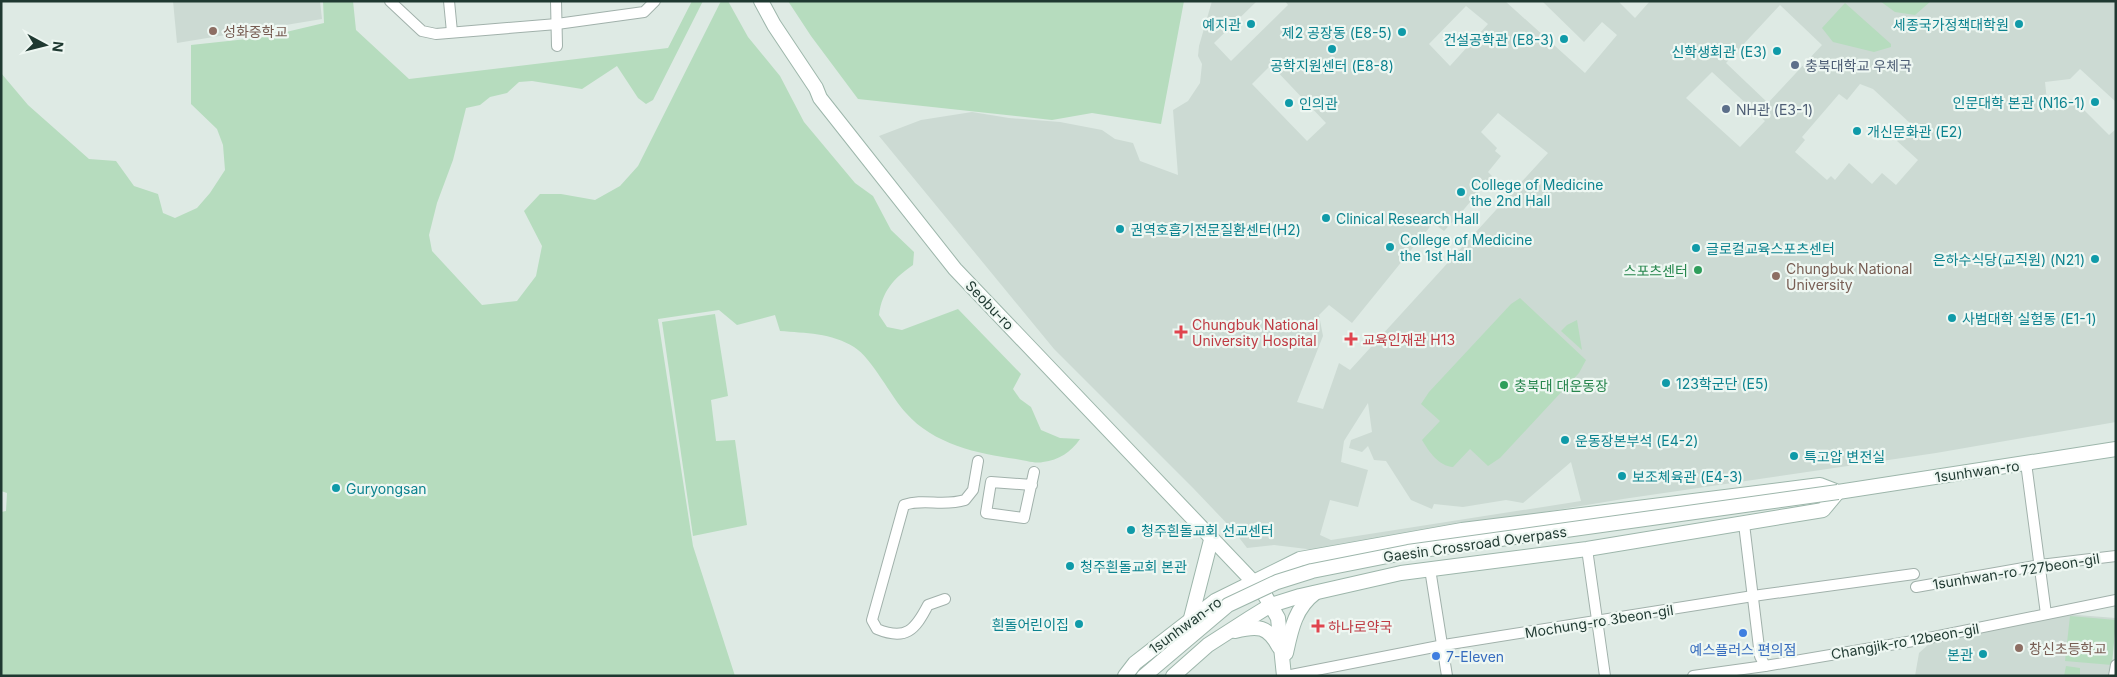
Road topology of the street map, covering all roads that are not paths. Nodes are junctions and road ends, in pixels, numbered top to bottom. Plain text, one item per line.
1 (390, 1) edge
2 (449, 1) edge
3 (556, 1) edge
4 (655, 1) edge
5 (761, 1) edge
6 (557, 24) junction
7 (452, 32) junction
8 (558, 46) dead end
9 (2116, 449) edge
10 (978, 461) dead end
11 (2026, 463) junction
12 (1034, 472) dead end
13 (1032, 485) junction
14 (1838, 492) junction
15 (1744, 524) junction
16 (1211, 540) junction
17 (1586, 549) junction
18 (2116, 556) edge
19 (2040, 565) junction
20 (1430, 569) junction
21 (1914, 574) dead end
22 (1252, 582) junction
23 (1916, 587) dead end
24 (1317, 591) junction
25 (1753, 596) junction
26 (945, 599) dead end
27 (2116, 600) edge
28 (1271, 605) junction
29 (2046, 614) junction
30 (1191, 618) junction
31 (1596, 621) junction
32 (1227, 632) junction
33 (1444, 645) junction
34 (1281, 651) junction
35 (2116, 665) edge
36 (1765, 666) junction
37 (1124, 676) edge
38 (1144, 676) edge
39 (1173, 676) edge
40 (1284, 676) edge
41 (1447, 676) edge
42 (1605, 676) edge
43 (1693, 676) edge
44 (2114, 676) edge

1 - 7 street
2 - 7 street
3 - 6 street
4 - 6 street
5 - 16 main road, Seobu-ro
6 - 7 street
6 - 8 street
9 - 11 main road, 1sunhwan-ro
10 - 26 street
11 - 14 main road, 1sunhwan-ro
11 - 19 street
12 - 13 street
13 - 13 street
14 - 15 main road
14 - 22 main road, 1sunhwan-ro
14 - 38 main road, Gaesin Crossroad Overpass, bridge
15 - 17 main road
15 - 25 street
16 - 22 main road, Seobu-ro
16 - 30 main road
17 - 20 main road
17 - 31 street
18 - 19 street, 1sunhwan-ro 727beon-gil
19 - 23 street, 1sunhwan-ro 727beon-gil
19 - 29 street
20 - 24 main road
20 - 33 street
21 - 25 street, Mochung-ro 3beon-gil
22 - 28 main road, Seobu-ro
22 - 30 main road, 1sunhwan-ro
24 - 28 main road
24 - 40 main road
25 - 31 street, Mochung-ro 3beon-gil
25 - 36 street
27 - 29 street, Changjik-ro 12beon-gil
28 - 32 main road
28 - 34 main road, Seobu-ro
29 - 36 street, Changjik-ro 12beon-gil
30 - 37 main road, 1sunhwan-ro
31 - 33 street, Mochung-ro 3beon-gil
31 - 42 street
32 - 34 main road
32 - 39 main road
33 - 40 street, Mochung-ro 3beon-gil
33 - 41 street
34 - 40 main road, Seobu-ro
35 - 44 street
36 - 43 street, Changjik-ro 12beon-gil

